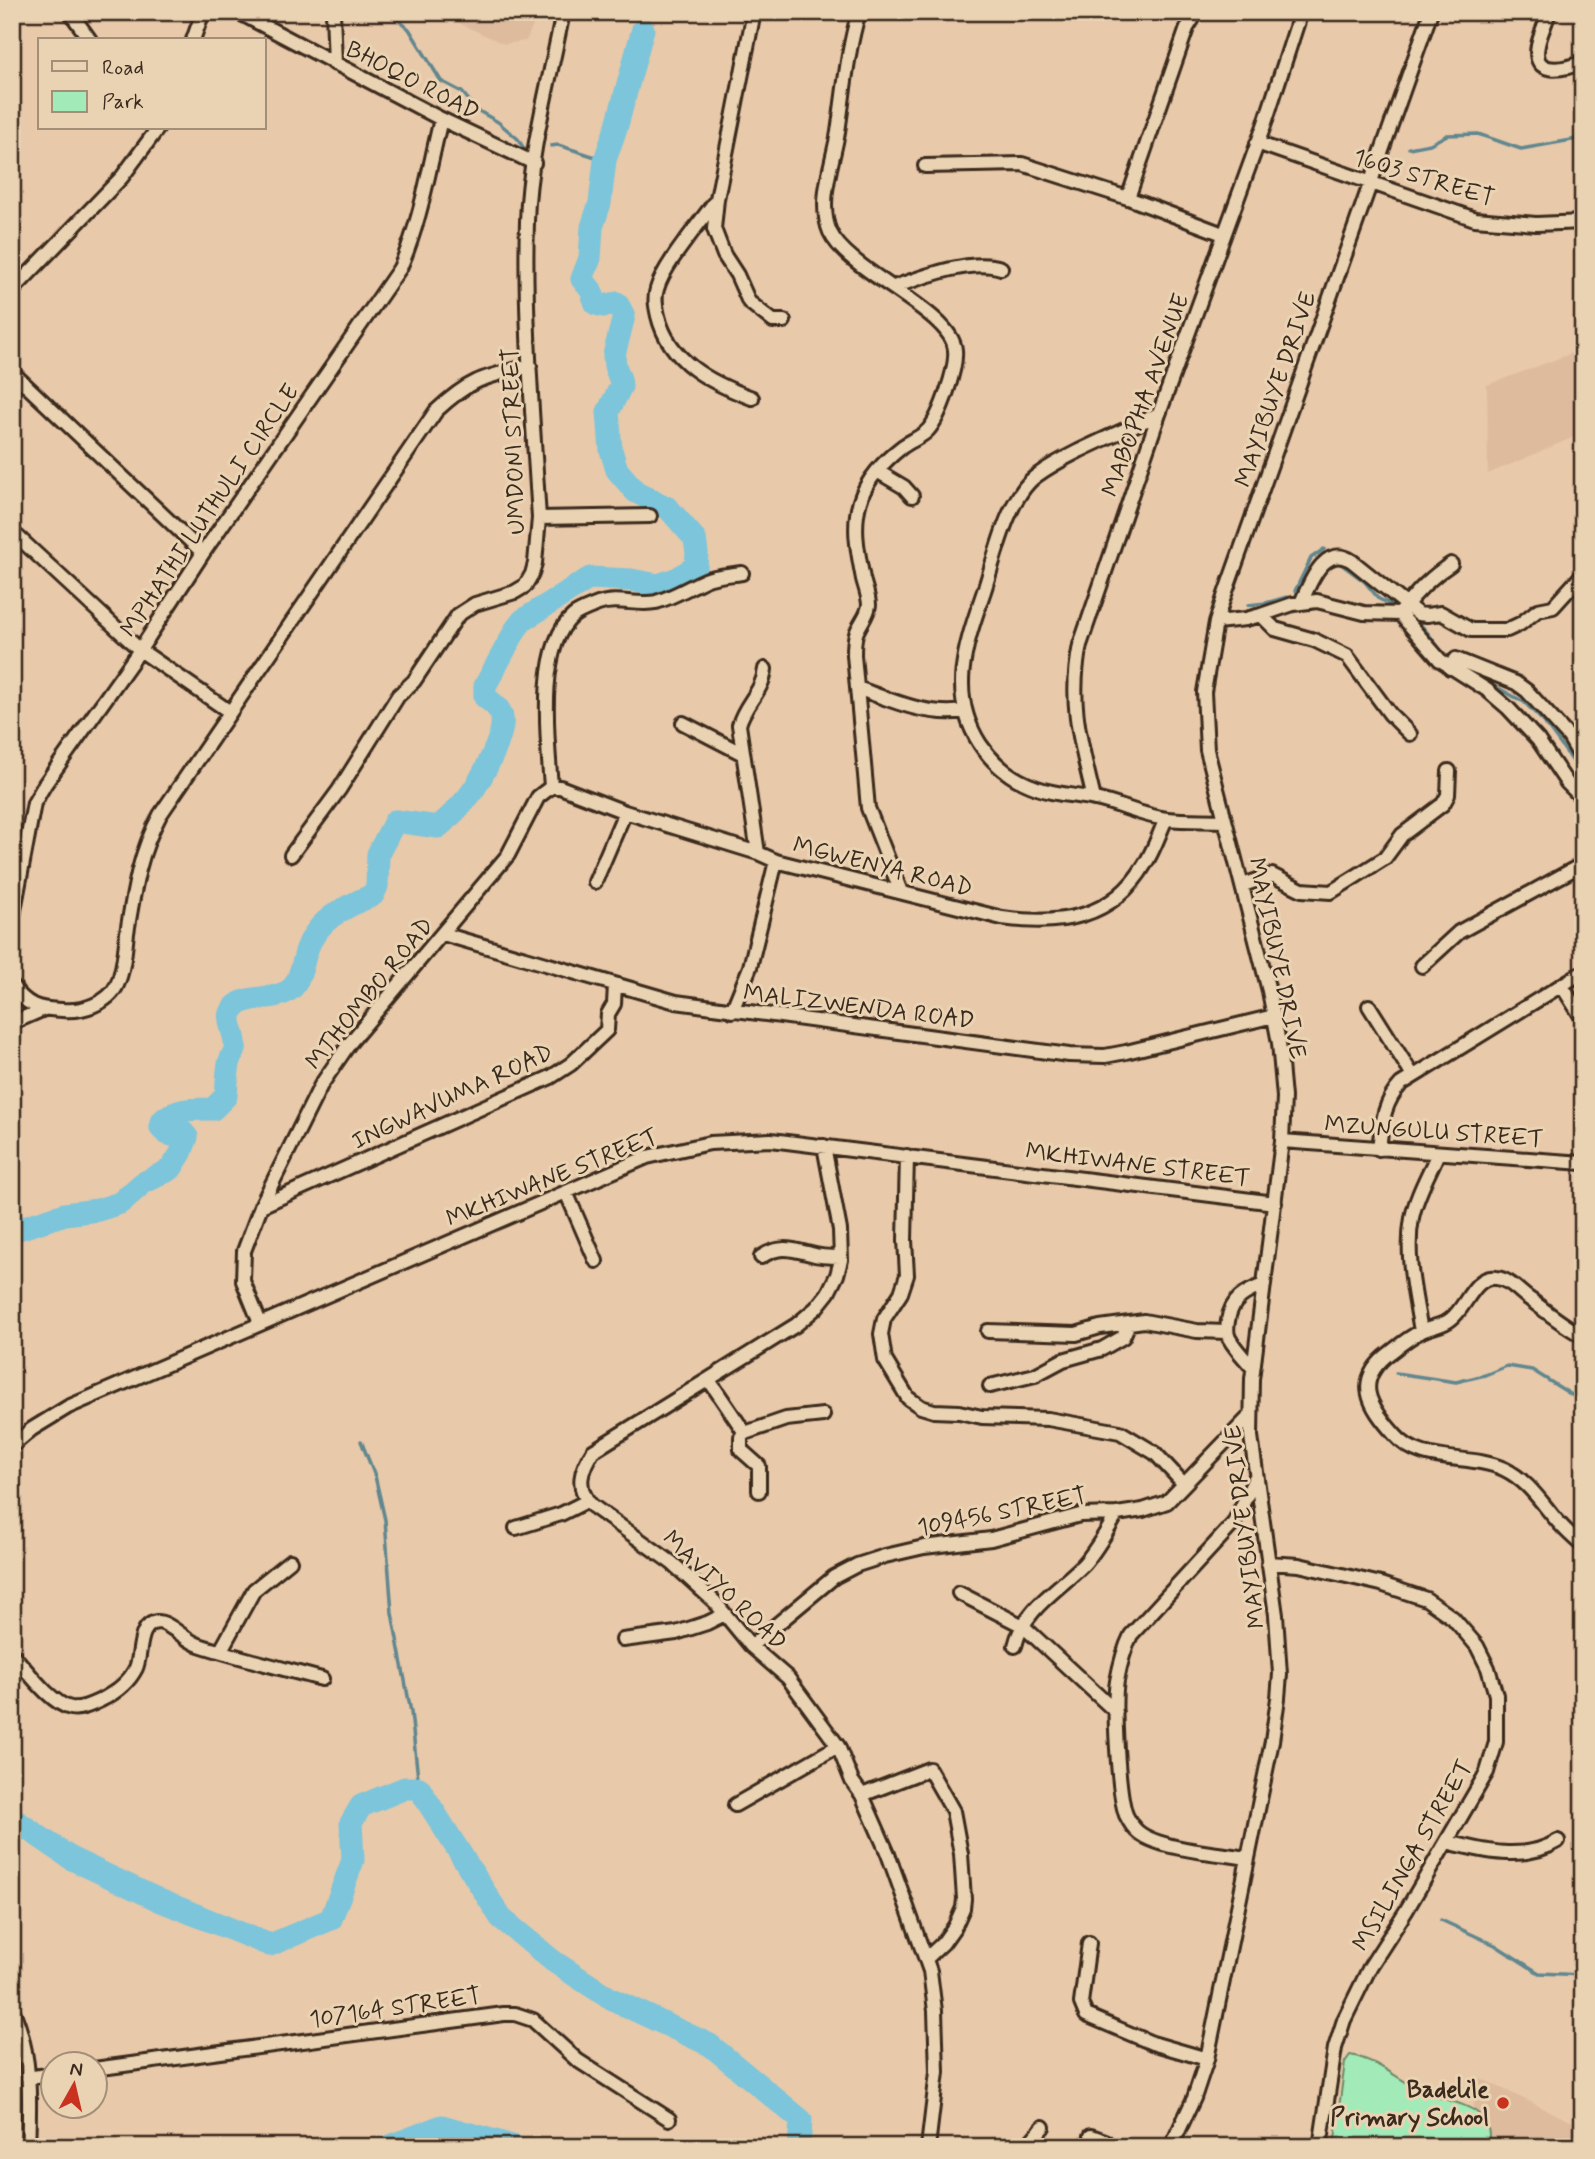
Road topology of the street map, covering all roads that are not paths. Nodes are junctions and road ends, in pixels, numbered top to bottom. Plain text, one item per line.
1 (69, 12) edge
2 (203, 12) edge
3 (237, 12) edge
4 (333, 12) edge
5 (563, 12) edge
6 (754, 12) edge
7 (859, 12) edge
8 (1197, 12) edge
9 (1431, 12) edge
10 (1549, 12) edge
11 (1298, 13) edge
12 (88, 38) edge
13 (194, 38) edge
14 (1583, 62) edge
15 (335, 64) junction
16 (441, 119) junction
17 (156, 130) edge
18 (1257, 144) junction
19 (534, 163) junction
20 (925, 166) dead end
21 (1369, 183) junction
22 (1128, 198) junction
23 (717, 199) junction
24 (1583, 222) edge
25 (1223, 234) junction
26 (1001, 268) dead end
27 (894, 287) junction
28 (12, 291) edge
29 (784, 321) dead end
30 (530, 366) junction
31 (12, 372) edge
32 (752, 398) dead end
33 (1160, 414) junction
34 (877, 471) junction
35 (912, 496) dead end
36 (650, 516) dead end
37 (540, 518) junction
38 (18, 537) dead end
39 (203, 553) junction
40 (1451, 564) dead end
41 (742, 573) dead end
42 (1583, 574) edge
43 (1301, 603) junction
44 (1403, 610) junction
45 (1261, 615) junction
46 (1216, 622) junction
47 (140, 650) junction
48 (1453, 663) junction
49 (765, 669) dead end
50 (857, 688) junction
51 (964, 711) junction
52 (230, 712) junction
53 (683, 723) dead end
54 (1410, 734) dead end
55 (743, 754) junction
56 (1583, 761) edge
57 (1449, 771) dead end
58 (551, 787) junction
59 (1094, 799) junction
60 (1583, 799) edge
61 (625, 812) junction
62 (1166, 819) junction
63 (1225, 821) junction
64 (758, 853) junction
65 (291, 855) dead end
66 (776, 861) junction
67 (1583, 864) edge
68 (594, 882) dead end
69 (1243, 886) junction
70 (901, 892) junction
71 (12, 921) edge
72 (443, 934) junction
73 (1422, 966) dead end
74 (1583, 972) edge
75 (615, 985) junction
76 (12, 986) edge
77 (1562, 986) junction
78 (1369, 1006) dead end
79 (44, 1009) junction
80 (732, 1011) junction
81 (1274, 1016) junction
82 (1583, 1018) edge
83 (12, 1023) edge
84 (1413, 1076) junction
85 (1282, 1141) junction
86 (824, 1146) junction
87 (1379, 1149) junction
88 (1438, 1153) junction
89 (907, 1156) junction
90 (1583, 1163) edge
91 (566, 1192) junction
92 (1275, 1203) junction
93 (261, 1206) junction
94 (761, 1257) dead end
95 (841, 1257) junction
96 (596, 1261) dead end
97 (1264, 1285) junction
98 (260, 1323) junction
99 (1129, 1323) junction
100 (988, 1331) dead end
101 (1421, 1331) junction
102 (1227, 1332) junction
103 (1583, 1336) edge
104 (1253, 1368) junction
105 (709, 1380) junction
106 (990, 1386) dead end
107 (823, 1415) dead end
108 (1251, 1415) junction
109 (745, 1433) junction
110 (12, 1446) edge
111 (1255, 1477) junction
112 (1184, 1484) junction
113 (759, 1491) dead end
114 (587, 1501) junction
115 (1117, 1514) junction
116 (516, 1528) dead end
117 (1583, 1546) edge
118 (290, 1561) dead end
119 (1268, 1563) junction
120 (959, 1593) dead end
121 (725, 1614) junction
122 (1023, 1626) junction
123 (624, 1640) dead end
124 (751, 1646) junction
125 (1015, 1646) dead end
126 (221, 1650) junction
127 (12, 1654) edge
128 (322, 1679) dead end
129 (1116, 1712) junction
130 (838, 1746) junction
131 (862, 1795) junction
132 (736, 1805) dead end
133 (1558, 1841) dead end
134 (1447, 1842) junction
135 (1247, 1858) junction
136 (1089, 1943) dead end
137 (927, 1958) junction
138 (12, 2009) edge
139 (12, 2035) edge
140 (1207, 2059) junction
141 (108, 2067) edge
142 (27, 2072) junction
143 (38, 2073) edge
144 (669, 2119) dead end
145 (1044, 2127) dead end
146 (1091, 2136) dead end
147 (28, 2147) edge
148 (928, 2147) edge
149 (1026, 2147) edge
150 (1109, 2147) edge
151 (1171, 2147) edge
152 (1320, 2147) edge

1 - 12 street
2 - 13 street
3 - 15 street, BHOQO ROAD
4 - 15 street
5 - 19 street, UMDONI STREET
6 - 23 street
7 - 27 street
8 - 22 street
9 - 21 street, MAYIBUYE DRIVE
10 - 14 street
11 - 18 street, MABOPHA AVENUE
15 - 16 street, BHOQO ROAD
16 - 19 street, BHOQO ROAD
16 - 39 street, MPHATHI LUTHULI CIRCLE
17 - 28 street
18 - 21 street, 1603 STREET
18 - 25 street, MABOPHA AVENUE
19 - 30 street, UMDONI STREET
20 - 22 street
21 - 24 street, 1603 STREET
21 - 46 street, MAYIBUYE DRIVE
22 - 25 street
23 - 29 street
23 - 32 street
25 - 33 street, MABOPHA AVENUE
26 - 27 street
27 - 34 street
30 - 37 street, UMDONI STREET
30 - 52 street
31 - 39 street
33 - 51 street
33 - 59 street, MABOPHA AVENUE
34 - 35 street
34 - 50 street
36 - 37 street
37 - 65 street, UMDONI STREET
38 - 47 street
39 - 47 street, MPHATHI LUTHULI CIRCLE
40 - 44 street
41 - 58 street
42 - 44 street
43 - 44 street
43 - 44 street
43 - 45 street
44 - 48 street
45 - 46 street
45 - 54 street
46 - 63 street, MAYIBUYE DRIVE
47 - 52 street
47 - 71 street, MPHATHI LUTHULI CIRCLE
48 - 56 street
48 - 60 street
49 - 55 street
50 - 51 street
50 - 70 street
51 - 59 street
52 - 79 street
53 - 55 street
55 - 64 street
57 - 69 street
58 - 61 street, MGWENYA ROAD
58 - 72 street, MTHOMBO ROAD
59 - 62 street
61 - 64 street, MGWENYA ROAD
61 - 68 street
62 - 63 street
62 - 70 street, MGWENYA ROAD
63 - 69 street, MAYIBUYE DRIVE
64 - 66 street, MGWENYA ROAD
66 - 70 street, MGWENYA ROAD
66 - 80 street
67 - 73 street
69 - 81 street, MAYIBUYE DRIVE
72 - 75 street, MALIZWENDA ROAD
72 - 93 street, MTHOMBO ROAD
74 - 77 street
75 - 80 street, MALIZWENDA ROAD
75 - 93 street, INGWAVUMA ROAD
76 - 79 street
77 - 82 street
77 - 84 street
78 - 84 street
79 - 83 street
80 - 81 street, MALIZWENDA ROAD
81 - 85 street, MAYIBUYE DRIVE
84 - 87 street
85 - 87 street, MZUNGULU STREET
85 - 92 street, MAYIBUYE DRIVE
86 - 89 street, MKHIWANE STREET
86 - 91 street, MKHIWANE STREET
86 - 95 street
87 - 88 street, MZUNGULU STREET
88 - 90 street, MZUNGULU STREET
88 - 101 street
89 - 92 street, MKHIWANE STREET
89 - 112 street
91 - 96 street
91 - 98 street, MKHIWANE STREET
92 - 97 street, MAYIBUYE DRIVE
93 - 98 street, MTHOMBO ROAD
94 - 95 street
95 - 105 street
97 - 102 street
97 - 104 street, MAYIBUYE DRIVE
98 - 110 street, MKHIWANE STREET
99 - 100 street
99 - 102 street
99 - 106 street
101 - 103 street
101 - 117 street
102 - 104 street
104 - 108 street, MAYIBUYE DRIVE
105 - 109 street
105 - 114 street
107 - 109 street
108 - 111 street, MAYIBUYE DRIVE
108 - 112 street, 109456 STREET
109 - 113 street
111 - 119 street, MAYIBUYE DRIVE
111 - 129 street
112 - 115 street, 109456 STREET
114 - 116 street
114 - 121 street, MAVIYO ROAD
115 - 122 street
115 - 124 street, 109456 STREET
118 - 126 street
119 - 134 street, MSILINGA STREET
119 - 135 street, MAYIBUYE DRIVE
120 - 122 street
121 - 123 street
121 - 124 street, MAVIYO ROAD
122 - 125 street
122 - 129 street
124 - 130 street, MAVIYO ROAD
126 - 127 street
126 - 128 street
129 - 135 street
130 - 131 street, MAVIYO ROAD
130 - 132 street
131 - 137 street, MAVIYO ROAD
131 - 137 street
133 - 134 street
134 - 152 street, MSILINGA STREET
135 - 140 street, MAYIBUYE DRIVE
136 - 140 street
137 - 148 street, MAVIYO ROAD
138 - 142 street
139 - 142 street
140 - 151 street, MAYIBUYE DRIVE
141 - 144 street, 107164 STREET
142 - 143 street
142 - 147 street
145 - 149 street
146 - 150 street

